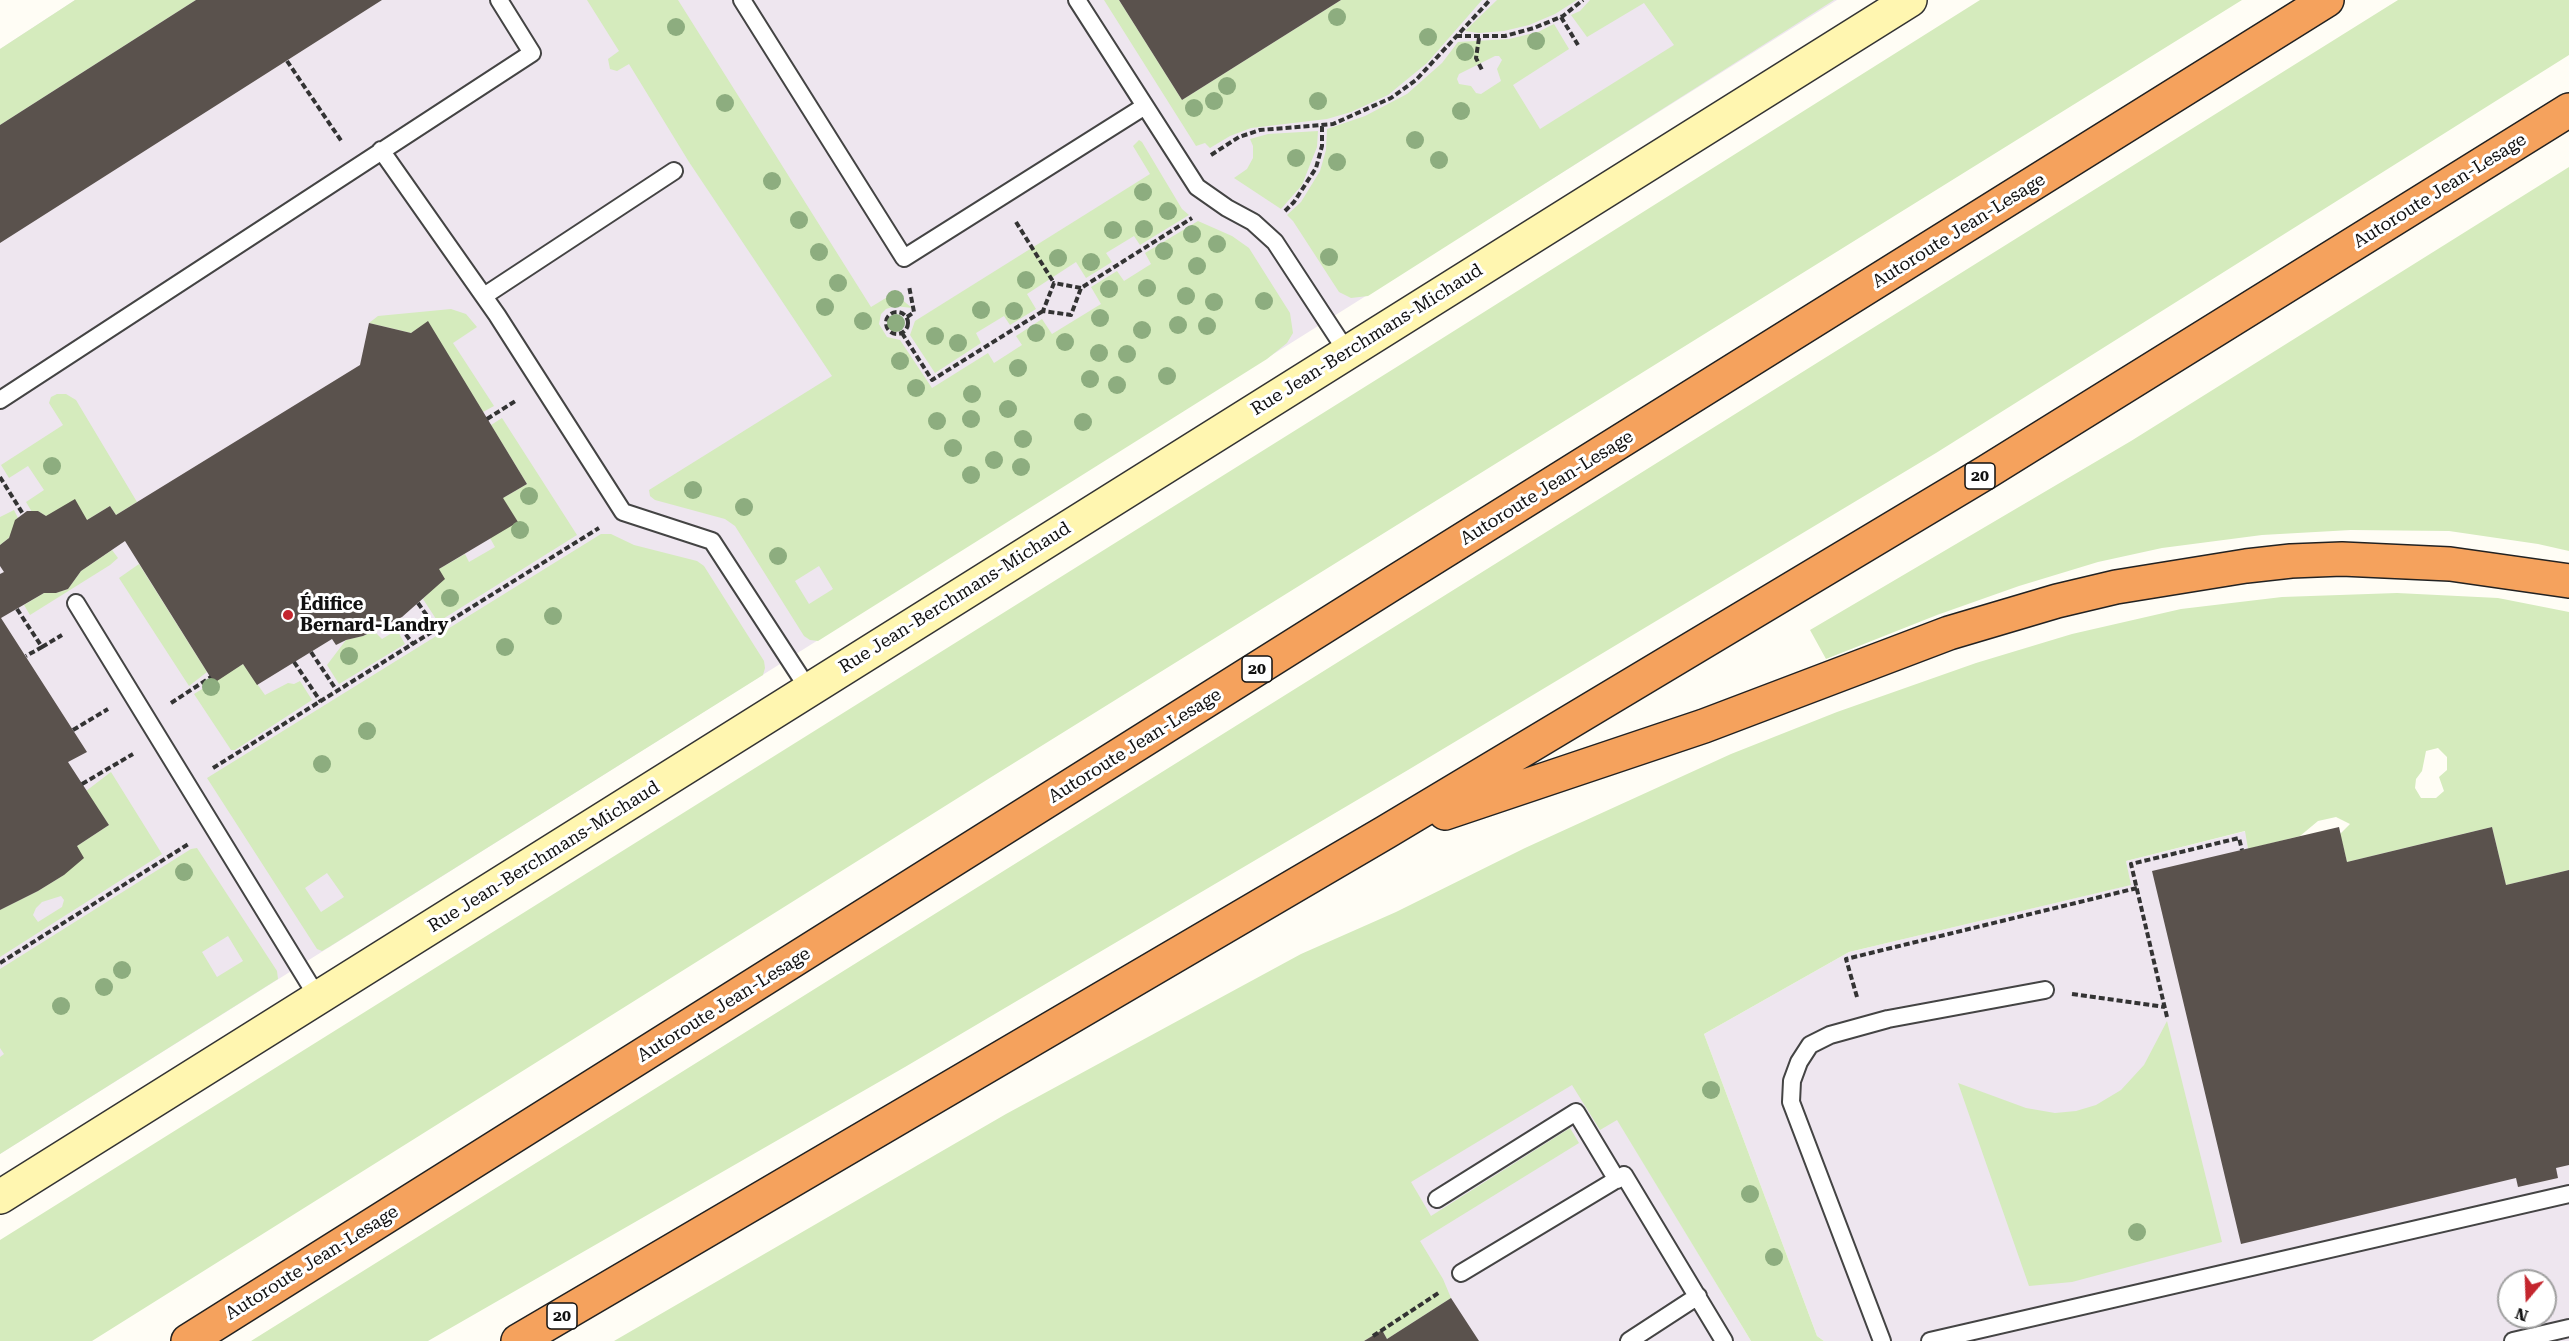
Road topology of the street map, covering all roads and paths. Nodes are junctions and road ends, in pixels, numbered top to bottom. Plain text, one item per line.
1 (499, 0) edge
2 (742, 0) edge
3 (1077, 0) edge
4 (1490, 0) edge
5 (1583, 0) edge
6 (2327, 0) edge
7 (1893, 5) edge
8 (1561, 17) junction
9 (1456, 36) junction
10 (1479, 38) junction
11 (1578, 45) dead end
12 (287, 61) dead end
13 (1483, 72) dead end
14 (1145, 106) junction
15 (2569, 110) edge
16 (1322, 124) junction
17 (381, 150) junction
18 (1205, 162) dead end
19 (358, 165) junction
20 (674, 171) dead end
21 (1284, 212) dead end
22 (1192, 218) dead end
23 (1031, 246) dead end
24 (1054, 283) junction
25 (1081, 288) junction
26 (484, 296) junction
27 (1043, 311) junction
28 (914, 312) dead end
29 (907, 317) junction
30 (902, 333) junction
31 (1347, 352) junction
32 (0, 399) edge
33 (500, 410) dead end
34 (487, 419) dead end
35 (0, 477) edge
36 (23, 514) dead end
37 (580, 540) dead end
38 (2569, 581) edge
39 (76, 603) dead end
40 (418, 603) dead end
41 (17, 609) dead end
42 (395, 620) dead end
43 (437, 630) junction
44 (413, 644) junction
45 (311, 652) dead end
46 (26, 656) dead end
47 (294, 662) dead end
48 (211, 677) dead end
49 (192, 690) dead end
50 (809, 690) junction
51 (337, 692) junction
52 (321, 702) junction
53 (81, 726) dead end
54 (73, 730) dead end
55 (108, 768) dead end
56 (204, 773) dead end
57 (82, 784) dead end
58 (1386, 832) junction
59 (2242, 850) dead end
60 (167, 858) dead end
61 (2137, 888) junction
62 (0, 963) edge
63 (2045, 990) joint
64 (318, 998) junction
65 (2165, 1007) junction
66 (2167, 1017) dead end
67 (1865, 1025) junction
68 (1617, 1180) junction
69 (2569, 1194) edge
70 (0, 1197) edge
71 (1437, 1200) dead end
72 (1461, 1273) dead end
73 (1444, 1289) dead end
74 (1698, 1296) junction
75 (2569, 1328) edge
76 (1373, 1336) dead end
77 (188, 1341) edge
78 (518, 1341) edge
79 (1629, 1341) edge
80 (1724, 1341) edge
81 (1882, 1341) edge
82 (1930, 1341) edge
83 (2513, 1341) edge

1 - 17 lane
2 - 14 lane
3 - 14 lane
4 - 9 path
5 - 8 path
6 - 77 highway, Autoroute Jean-Lesage / 20
7 - 31 street, Rue Jean-Berchmans-Michaud
8 - 10 path
8 - 11 path
9 - 10 path
9 - 16 path
10 - 13 path
12 - 19 path
14 - 31 lane
15 - 58 highway, Autoroute Jean-Lesage / 20
16 - 18 path
16 - 21 path
17 - 19 lane
17 - 26 lane
19 - 32 lane
20 - 26 lane
22 - 25 path
23 - 24 path
24 - 25 path
24 - 27 path
25 - 27 path
26 - 50 lane
27 - 30 path
28 - 29 path
29 - 30 path
29 - 30 path
31 - 50 street, Rue Jean-Berchmans-Michaud
33 - 34 path
35 - 36 path
37 - 43 path
38 - 58 highway
39 - 64 lane
40 - 43 path
41 - 46 path
42 - 44 path
43 - 44 path
44 - 51 path
45 - 51 path
47 - 52 path
48 - 49 path
50 - 64 street, Rue Jean-Berchmans-Michaud
51 - 52 path
52 - 56 path
53 - 54 path
55 - 57 path
58 - 78 highway, Autoroute Jean-Lesage / 20
59 - 61 path
60 - 62 path
61 - 65 path
61 - 67 path
63 - 65 path
63 - 67 lane
64 - 70 street, Rue Jean-Berchmans-Michaud
65 - 66 path
67 - 81 lane
68 - 71 lane
68 - 72 lane
68 - 74 lane
69 - 82 lane
73 - 76 path
74 - 79 lane
74 - 80 lane
75 - 83 lane

